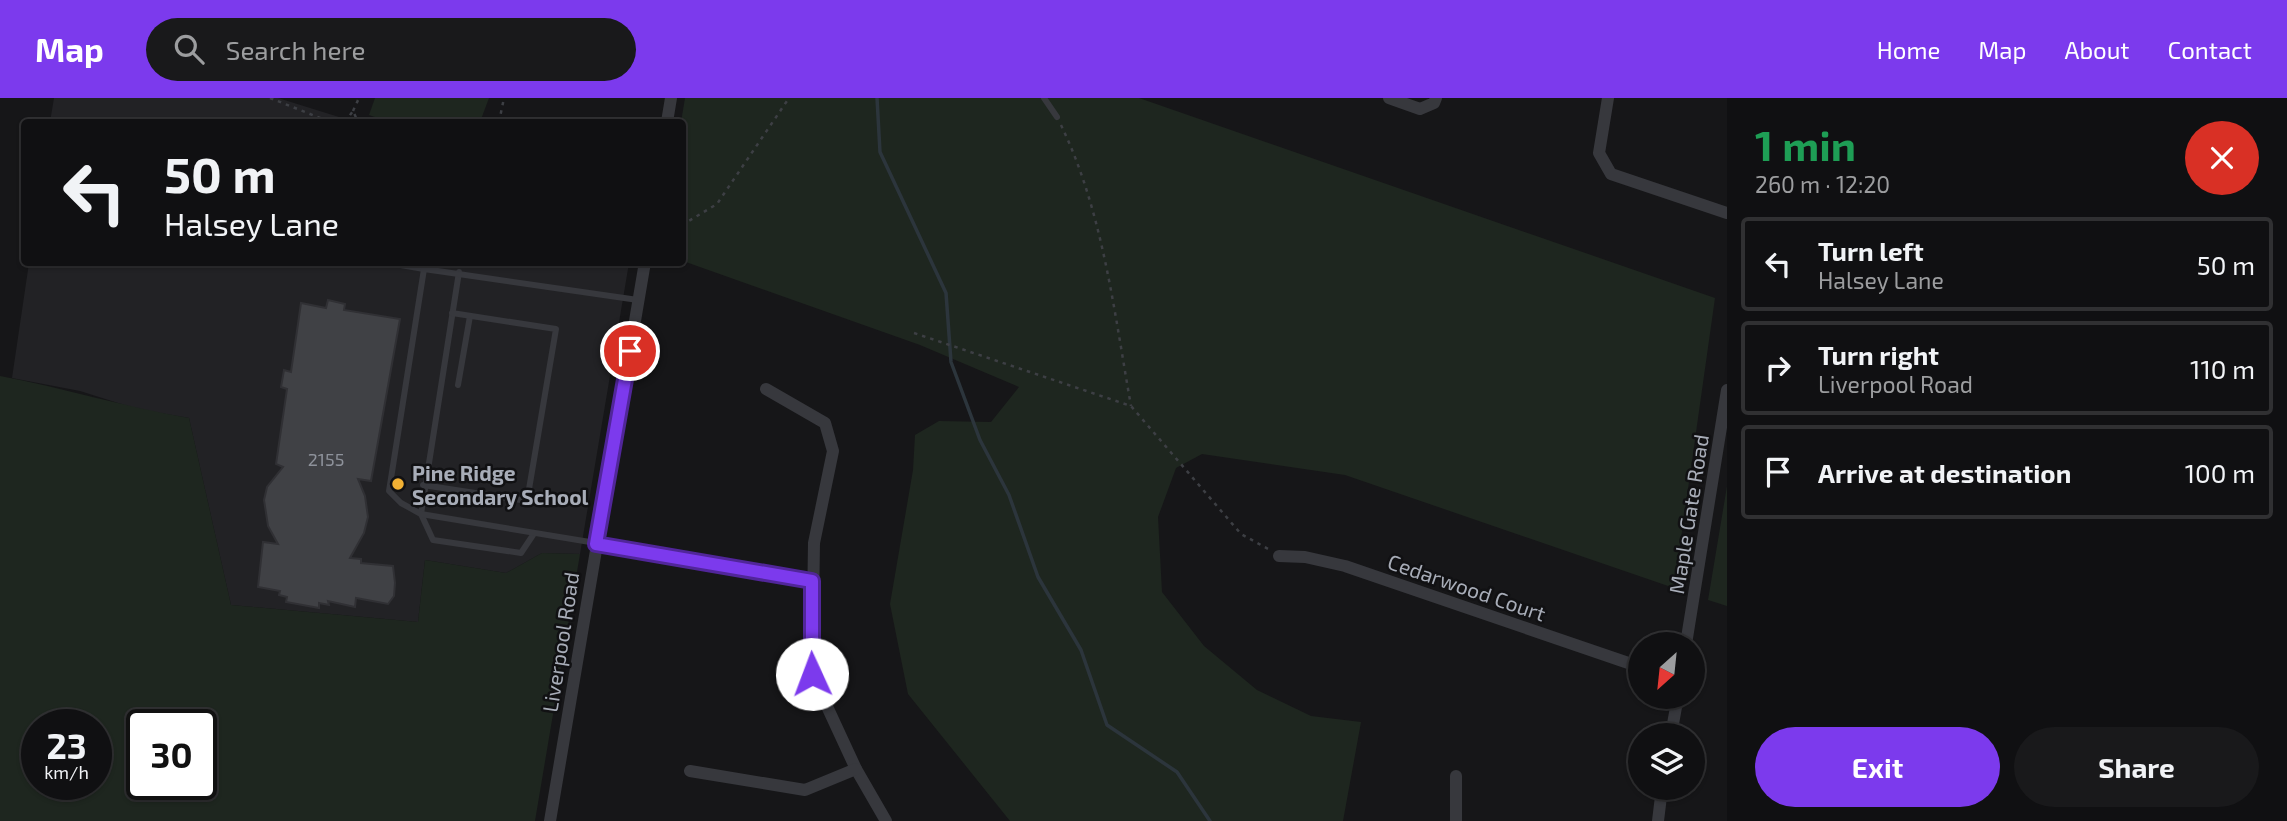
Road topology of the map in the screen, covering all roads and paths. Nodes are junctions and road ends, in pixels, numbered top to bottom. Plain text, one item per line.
1 (270, 98) edge
2 (359, 98) edge
3 (504, 98) edge
4 (671, 98) edge
5 (789, 98) edge
6 (1044, 98) edge
7 (1389, 98) edge
8 (1436, 98) edge
9 (1608, 98) edge
10 (354, 111) junction
11 (1057, 117) joint
12 (322, 119) edge
13 (347, 119) edge
14 (357, 119) edge
15 (499, 119) edge
16 (668, 119) edge
17 (1727, 213) edge
18 (686, 223) edge
19 (406, 266) edge
20 (644, 266) edge
21 (424, 269) junction
22 (459, 272) junction
23 (639, 300) junction
24 (452, 313) junction
25 (470, 316) junction
26 (914, 333) dead end
27 (458, 385) dead end
28 (766, 389) dead end
29 (1727, 390) edge
30 (1131, 405) junction
31 (423, 485) junction
32 (421, 514) junction
33 (533, 535) junction
34 (596, 544) junction
35 (1279, 556) joint
36 (812, 581) junction
37 (1688, 632) edge
38 (1628, 663) edge
39 (856, 769) junction
40 (690, 771) dead end
41 (1456, 776) dead end
42 (1661, 800) edge
43 (550, 821) edge
44 (886, 821) edge
45 (1456, 821) edge
46 (1658, 821) edge

1 - 12 path
2 - 10 path
3 - 15 path
4 - 16 street
5 - 18 path
6 - 11 lane
7 - 8 street
9 - 17 street
10 - 13 path
10 - 14 path
11 - 30 path
19 - 21 lane
20 - 23 street, Liverpool Road
21 - 22 lane
21 - 32 lane
22 - 23 lane
22 - 24 lane
23 - 34 street, Liverpool Road
24 - 25 lane
24 - 31 lane
25 - 27 lane
25 - 31 lane
26 - 30 path
28 - 36 street
29 - 37 street, Maple Gate Road
30 - 35 path
31 - 32 lane
32 - 33 lane
32 - 33 lane
33 - 34 lane
34 - 36 street
34 - 43 street, Liverpool Road
35 - 38 street, Cedarwood Court
36 - 39 street
39 - 40 street
39 - 44 street
41 - 45 street
42 - 46 street

